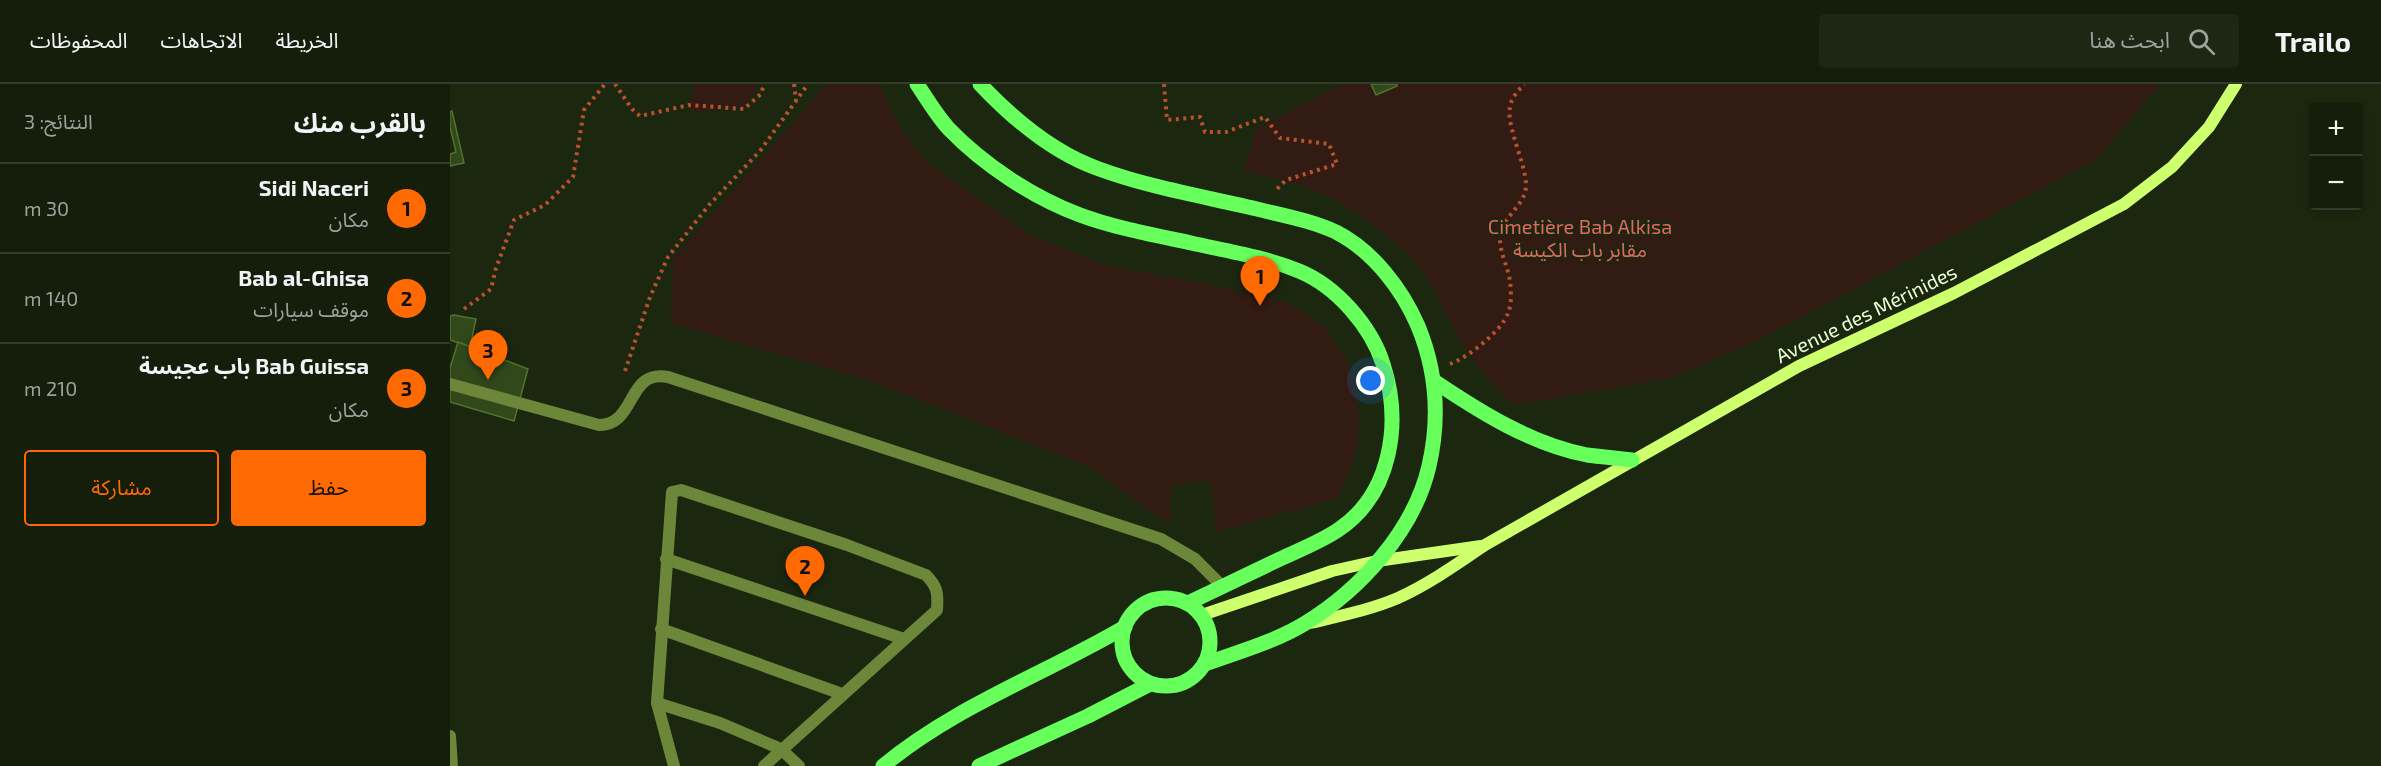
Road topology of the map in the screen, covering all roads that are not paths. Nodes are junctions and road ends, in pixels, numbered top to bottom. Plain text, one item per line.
1 (917, 84) edge
2 (981, 84) edge
3 (2236, 84) edge
4 (1433, 375) junction
5 (450, 384) edge
6 (1632, 460) junction
7 (1485, 545) junction
8 (666, 559) junction
9 (1377, 561) junction
10 (1222, 586) junction
11 (1188, 603) junction
12 (1202, 615) junction
13 (1303, 625) junction
14 (1125, 627) junction
15 (661, 629) junction
16 (904, 639) junction
17 (1204, 664) junction
18 (1150, 684) junction
19 (842, 694) junction
20 (657, 703) junction
21 (450, 736) edge
22 (781, 749) junction
23 (452, 766) edge
24 (674, 766) edge
25 (764, 766) edge
26 (799, 766) edge
27 (883, 766) edge
28 (979, 766) edge

1 - 10 main road
2 - 4 main road
3 - 6 main road, Avenue des Mérinides
4 - 6 main road
4 - 9 main road
5 - 10 street
6 - 7 main road, Avenue des Mérinides
7 - 9 main road
7 - 13 main road, Avenue des Mérinides
8 - 15 street
8 - 16 street
8 - 16 street
9 - 12 main road
9 - 13 main road
10 - 11 main road
11 - 12 main road
11 - 14 main road
12 - 17 main road
13 - 17 main road
14 - 18 main road
14 - 27 main road
15 - 19 street
15 - 20 street
16 - 19 street
17 - 18 main road
18 - 28 main road
19 - 22 street
20 - 22 street
20 - 24 street
21 - 23 street
22 - 25 street
22 - 26 street

